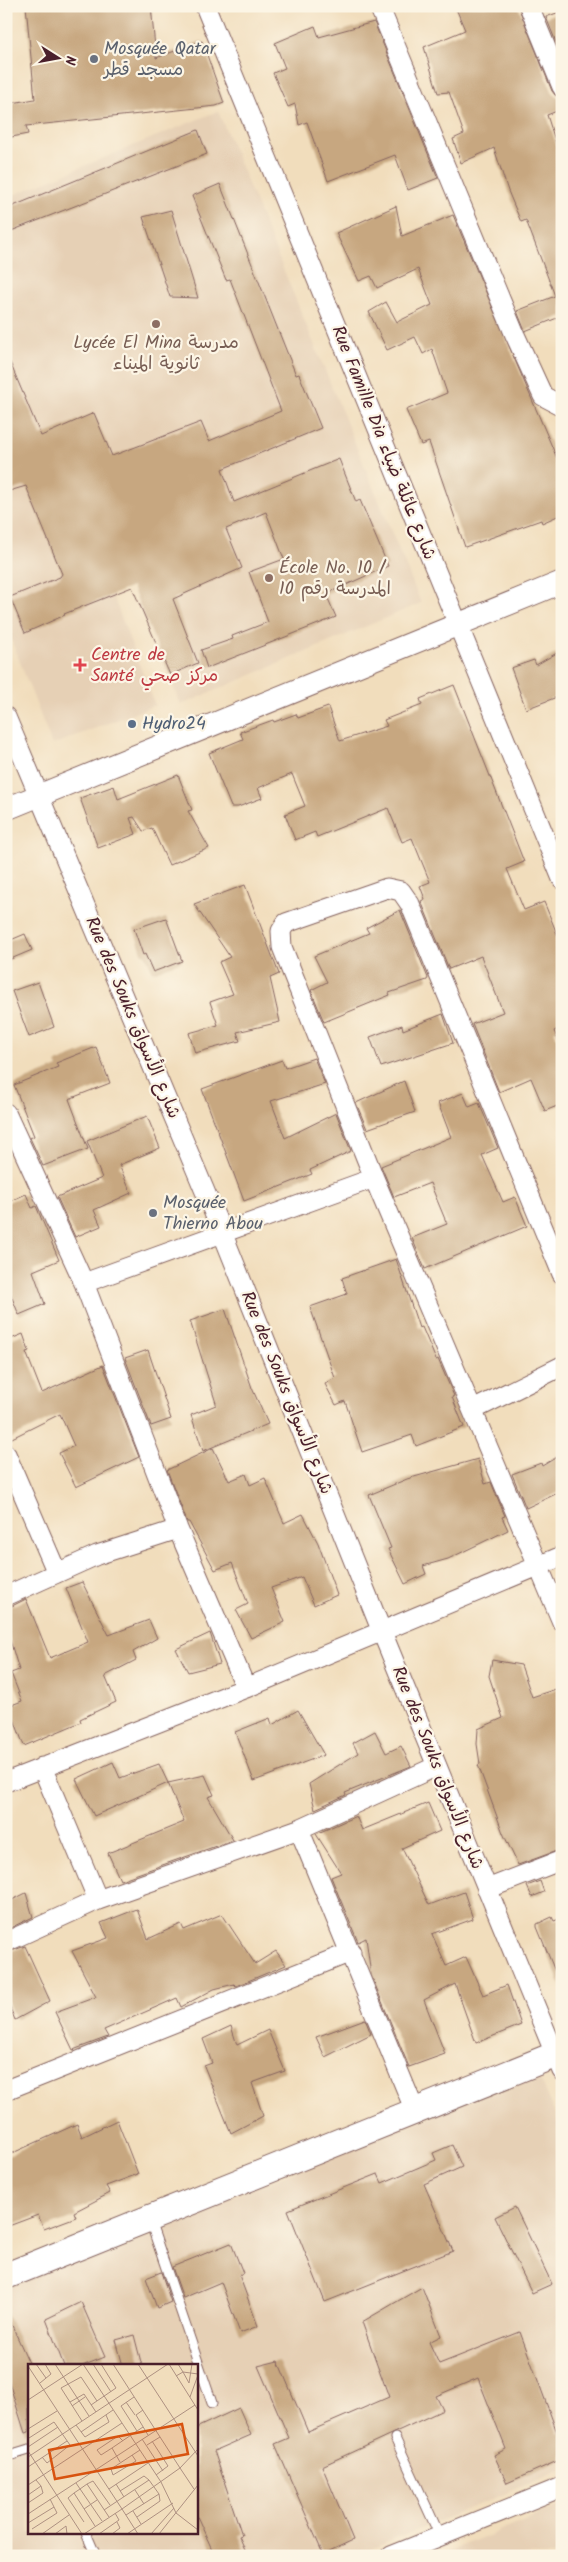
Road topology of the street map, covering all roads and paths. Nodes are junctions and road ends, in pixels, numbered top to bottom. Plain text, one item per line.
1 (205, 6) edge
2 (378, 6) edge
3 (534, 8) edge
4 (560, 79) edge
5 (562, 406) edge
6 (562, 582) edge
7 (457, 624) junction
8 (6, 716) edge
9 (38, 796) junction
10 (6, 809) edge
11 (562, 879) edge
12 (6, 1113) edge
13 (374, 1178) junction
14 (222, 1232) junction
15 (562, 1274) edge
16 (84, 1283) junction
17 (562, 1366) edge
18 (473, 1410) junction
19 (6, 1454) edge
20 (178, 1529) junction
21 (562, 1556) edge
22 (538, 1566) junction
23 (57, 1573) junction
24 (6, 1596) edge
25 (562, 1622) edge
26 (382, 1632) junction
27 (246, 1688) junction
28 (437, 1766) junction
29 (42, 1767) junction
30 (6, 1782) edge
31 (299, 1829) junction
32 (562, 1860) edge
33 (487, 1889) junction
34 (98, 1900) junction
35 (6, 1942) edge
36 (352, 1952) junction
37 (560, 2059) edge
38 (6, 2090) edge
39 (415, 2112) junction
40 (149, 2218) junction
41 (6, 2276) edge
42 (212, 2404) dead end
43 (396, 2438) dead end
44 (28, 2450) edge
45 (6, 2457) edge
46 (562, 2487) edge
47 (86, 2534) edge
48 (440, 2536) junction
49 (96, 2556) edge
50 (391, 2556) edge

1 - 7 street, Rue Famille Dia شارع عائلة ضياء
2 - 5 street
3 - 4 street
6 - 7 street
7 - 9 street
7 - 11 street, Rue Famille Dia شارع عائلة ضياء
8 - 9 street, Rue des Souks شارع الأسواق
9 - 10 street
9 - 14 street, Rue des Souks شارع الأسواق
12 - 16 street
13 - 14 street
13 - 15 street
13 - 18 street
14 - 16 street
14 - 26 street, Rue des Souks شارع الأسواق
16 - 20 street
17 - 18 street
18 - 22 street
19 - 23 street
20 - 23 street
20 - 27 street
21 - 22 street
22 - 25 street
22 - 26 street
23 - 24 street
26 - 27 street
26 - 28 street, Rue des Souks شارع الأسواق
27 - 29 street
28 - 31 street
28 - 33 street, Rue des Souks شارع الأسواق
29 - 30 street
29 - 34 street
31 - 34 street
31 - 36 street
32 - 33 street
33 - 37 street, Rue des Souks شارع الأسواق
34 - 35 street
36 - 38 street
36 - 39 street
37 - 39 main road
39 - 40 main road
40 - 41 main road
40 - 42 lane
43 - 48 lane
44 - 45 lane
46 - 48 street
47 - 49 lane
48 - 50 street

